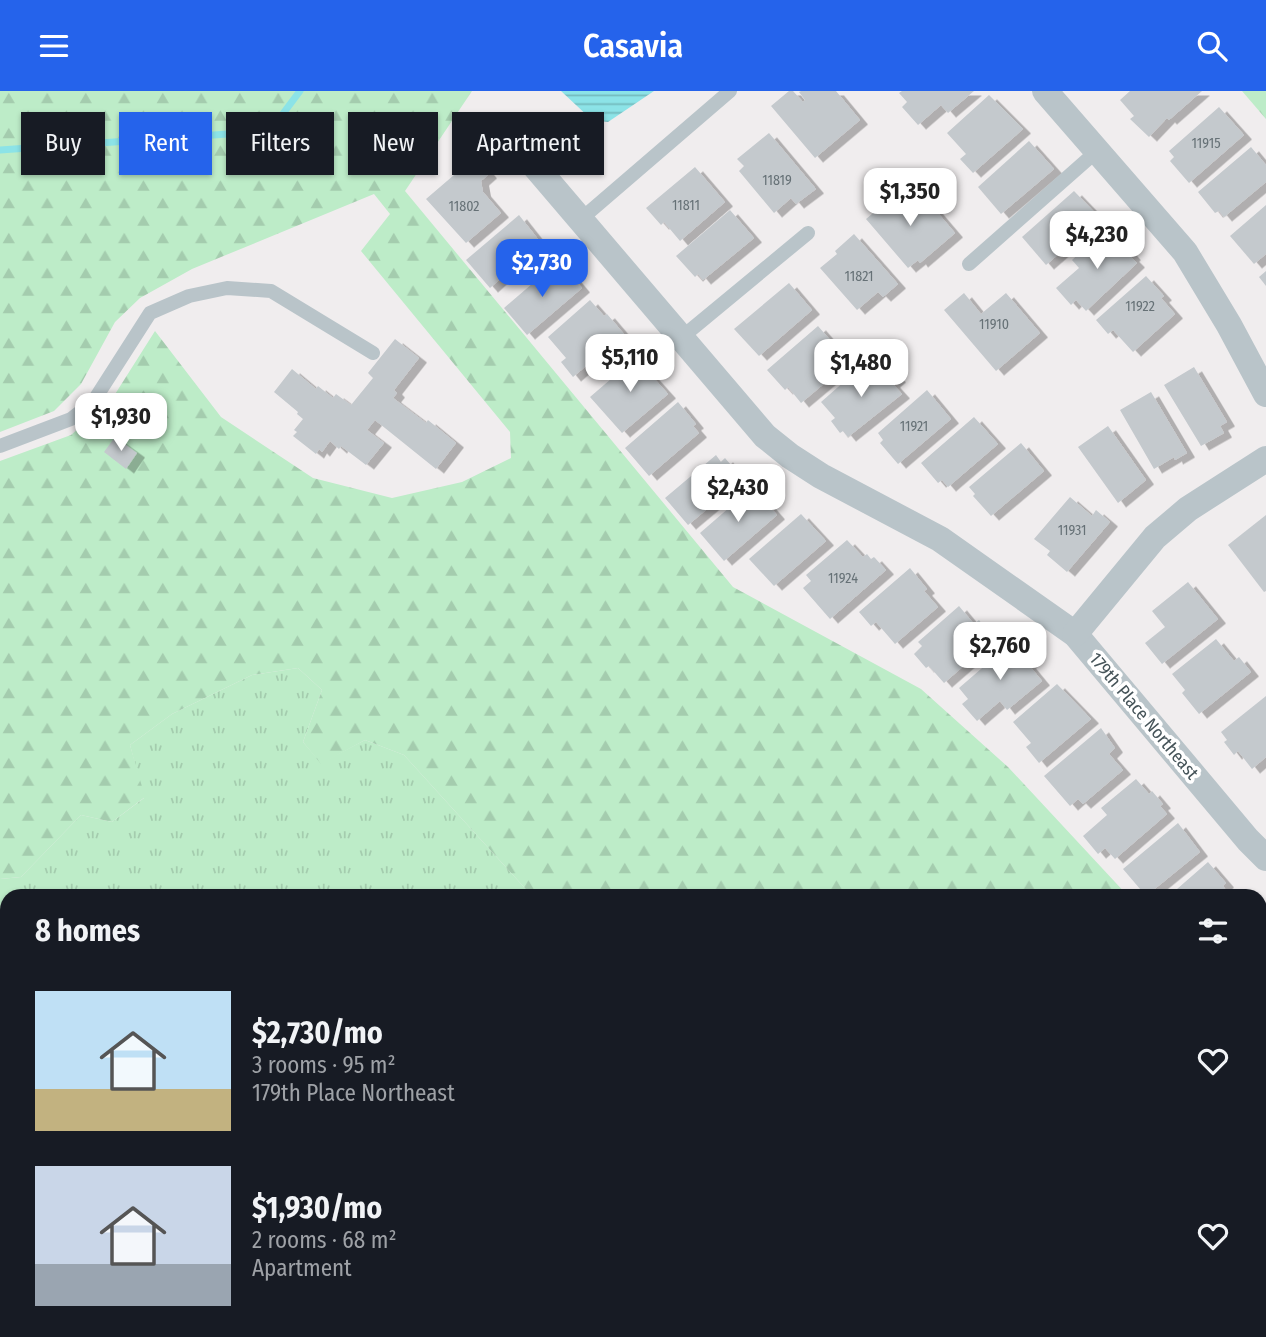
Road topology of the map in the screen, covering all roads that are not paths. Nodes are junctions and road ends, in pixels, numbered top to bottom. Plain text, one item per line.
1 (730, 91) edge
2 (1045, 91) edge
3 (1097, 151) junction
4 (543, 175) edge
5 (580, 220) junction
6 (808, 233) dead end
7 (969, 264) dead end
8 (681, 338) junction
9 (373, 353) dead end
10 (1266, 394) edge
11 (0, 446) edge
12 (1266, 459) edge
13 (1075, 634) junction
14 (1266, 858) edge

1 - 5 lane
2 - 3 street
3 - 7 lane
3 - 10 street
4 - 5 street, 179th Place Northeast
5 - 8 street, 179th Place Northeast
6 - 8 lane
8 - 13 street, 179th Place Northeast
9 - 11 lane
12 - 13 street
13 - 14 street, 179th Place Northeast

